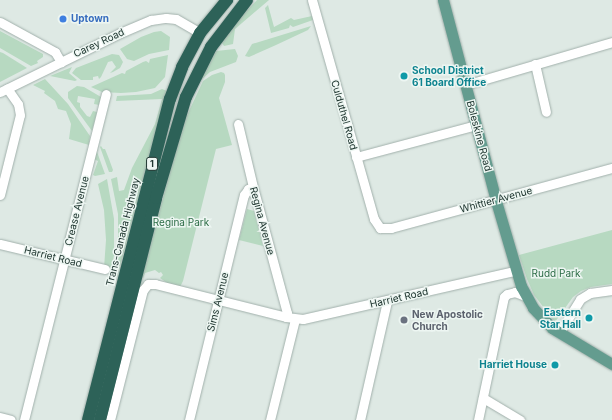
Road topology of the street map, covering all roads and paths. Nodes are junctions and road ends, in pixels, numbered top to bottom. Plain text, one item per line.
1 (227, 0) edge
2 (247, 0) edge
3 (312, 0) edge
4 (443, 0) edge
5 (0, 22) edge
6 (200, 33) junction
7 (612, 42) edge
8 (58, 63) junction
9 (535, 64) junction
10 (465, 85) junction
11 (4, 90) edge
12 (106, 94) dead end
13 (546, 112) dead end
14 (238, 124) dead end
15 (476, 125) junction
16 (356, 157) junction
17 (612, 168) edge
18 (253, 187) junction
19 (0, 195) edge
20 (496, 200) junction
21 (380, 228) joint
22 (0, 244) edge
23 (65, 260) junction
24 (105, 269) dead end
25 (515, 271) junction
26 (612, 290) edge
27 (525, 296) junction
28 (219, 300) junction
29 (387, 301) junction
30 (291, 318) junction
31 (559, 333) junction
32 (612, 364) edge
33 (483, 398) junction
34 (0, 417) edge
35 (11, 420) edge
36 (24, 420) edge
37 (88, 420) edge
38 (100, 420) edge
39 (110, 420) edge
40 (189, 420) edge
41 (270, 420) edge
42 (360, 420) edge
43 (478, 420) edge
44 (520, 420) edge

1 - 6 highway, 1
2 - 38 highway, 1
3 - 16 street, Culduthel Road
4 - 10 main road, Boleskine Road
5 - 8 street
6 - 8 street, Carey Road
6 - 37 highway, Trans-Canada Highway / 1
7 - 9 street
8 - 11 street, Carey Road
9 - 10 street
9 - 13 street
10 - 15 main road, Boleskine Road
11 - 19 street
12 - 23 street, Crease Avenue
14 - 18 street, Regina Avenue
15 - 16 street
15 - 20 main road, Boleskine Road
16 - 21 street, Culduthel Road
17 - 20 street, Whittier Avenue
18 - 28 street, Sims Avenue
18 - 30 street, Regina Avenue
20 - 21 street, Whittier Avenue
20 - 25 main road, Boleskine Road
22 - 23 street, Harriet Road
23 - 24 street, Harriet Road
23 - 36 street, Crease Avenue
25 - 27 main road
25 - 29 street, Harriet Road
26 - 31 street
27 - 31 main road
27 - 33 street
28 - 30 street, Harriet Road
28 - 39 street, Harriet Road
28 - 40 street, Sims Avenue
29 - 30 street, Harriet Road
29 - 42 street
30 - 41 street, Regina Avenue
31 - 32 main road
33 - 43 street
33 - 44 street
34 - 35 street

